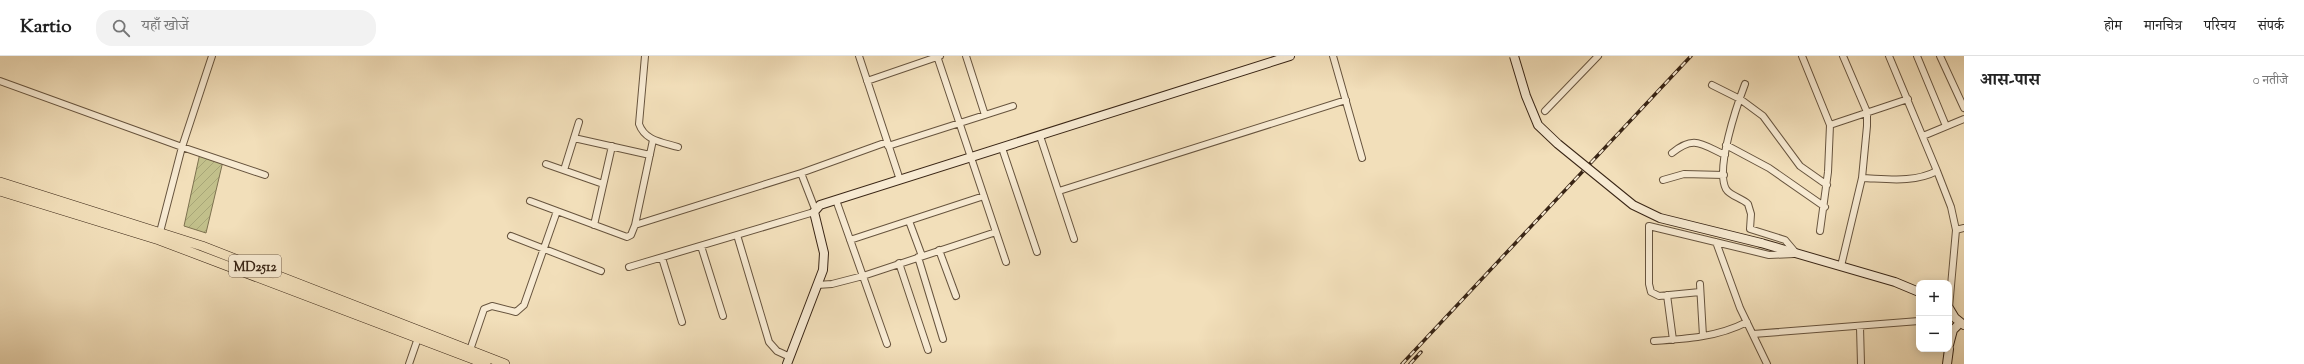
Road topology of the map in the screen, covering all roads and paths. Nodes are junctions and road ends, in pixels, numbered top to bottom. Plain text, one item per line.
1 (212, 56) edge
2 (645, 56) edge
3 (859, 56) edge
4 (939, 56) edge
5 (966, 56) edge
6 (1290, 56) edge
7 (1333, 56) edge
8 (1514, 56) edge
9 (1598, 56) edge
10 (1802, 56) edge
11 (1843, 56) edge
12 (1889, 56) edge
13 (1917, 56) edge
14 (1940, 56) edge
15 (867, 80) junction
16 (0, 81) edge
17 (1745, 84) dead end
18 (1712, 85) dead end
19 (1740, 99) junction
20 (1908, 99) junction
21 (1346, 100) junction
22 (1013, 106) dead end
23 (1964, 108) edge
24 (1545, 112) dead end
25 (1867, 112) junction
26 (985, 114) junction
27 (1964, 119) edge
28 (579, 122) dead end
29 (959, 123) junction
30 (1830, 126) junction
31 (1946, 126) junction
32 (1040, 136) junction
33 (1923, 136) junction
34 (574, 138) junction
35 (653, 140) junction
36 (888, 144) junction
37 (1726, 145) junction
38 (612, 146) junction
39 (182, 147) junction
40 (678, 147) dead end
41 (1002, 148) junction
42 (1672, 153) dead end
43 (1725, 155) junction
44 (650, 156) junction
45 (972, 158) junction
46 (1362, 158) dead end
47 (546, 164) dead end
48 (564, 170) junction
49 (1938, 171) junction
50 (801, 173) junction
51 (265, 175) dead end
52 (1724, 175) junction
53 (1862, 178) junction
54 (900, 180) junction
55 (1663, 180) dead end
56 (0, 182) edge
57 (603, 184) junction
58 (1827, 185) junction
59 (0, 191) edge
60 (1059, 192) junction
61 (984, 196) junction
62 (836, 200) junction
63 (530, 202) dead end
64 (1825, 206) junction
65 (815, 210) junction
66 (557, 211) junction
67 (909, 221) junction
68 (594, 225) junction
69 (635, 225) junction
70 (1964, 228) edge
71 (1956, 230) junction
72 (1820, 231) dead end
73 (160, 232) junction
74 (996, 232) junction
75 (738, 235) junction
76 (511, 236) dead end
77 (1074, 238) dead end
78 (850, 240) junction
79 (1716, 242) junction
80 (701, 246) junction
81 (544, 250) junction
82 (939, 250) junction
83 (1037, 252) dead end
84 (1797, 254) junction
85 (920, 257) junction
86 (662, 258) junction
87 (1006, 262) dead end
88 (899, 263) junction
89 (1841, 266) junction
90 (629, 267) dead end
91 (601, 271) dead end
92 (863, 276) junction
93 (1952, 280) edge
94 (1700, 284) dead end
95 (817, 285) junction
96 (1916, 291) edge
97 (1700, 292) junction
98 (1667, 295) junction
99 (956, 296) dead end
100 (723, 316) dead end
101 (1916, 321) edge
102 (1957, 321) edge
103 (682, 322) dead end
104 (1747, 322) junction
105 (1860, 327) junction
106 (1753, 334) junction
107 (1952, 334) edge
108 (1703, 336) junction
109 (418, 338) junction
110 (943, 339) dead end
111 (1673, 340) junction
112 (1654, 341) dead end
113 (887, 344) dead end
114 (470, 350) junction
115 (928, 350) dead end
116 (1948, 352) edge
117 (788, 361) edge
118 (409, 364) edge
119 (486, 364) edge
120 (505, 364) edge
121 (1767, 364) edge
122 (1861, 364) edge
123 (1947, 364) edge

1 - 39 street
2 - 35 street
3 - 15 street
4 - 15 street
4 - 29 street
5 - 26 street
6 - 32 street
7 - 21 street
8 - 84 street, bridge
9 - 24 street
10 - 30 street
11 - 25 street
12 - 20 street
13 - 31 street
14 - 23 street
15 - 36 street
16 - 39 street
17 - 19 street
18 - 19 street
19 - 37 street
19 - 58 street
20 - 25 street
20 - 33 street
21 - 46 street
21 - 60 street
22 - 26 street
25 - 30 street
25 - 53 street
26 - 29 street
27 - 31 street
28 - 34 street
29 - 36 street
29 - 45 street
30 - 58 street
31 - 33 street
32 - 41 street
32 - 60 street
33 - 49 street
34 - 38 street
34 - 48 street
35 - 40 street
35 - 44 street
36 - 50 street
36 - 54 street
37 - 43 street
37 - 64 street
38 - 44 street
38 - 57 street
39 - 51 street
39 - 73 street
41 - 45 street
41 - 83 street
42 - 43 street
43 - 52 street
44 - 69 street
45 - 54 street
45 - 61 street
47 - 48 street
48 - 57 street
49 - 53 street
49 - 71 street
50 - 65 street
50 - 69 street
52 - 55 street
52 - 84 street
53 - 89 street
54 - 62 street
56 - 73 main road, MD2512
57 - 68 street
58 - 64 street
59 - 109 main road, MD2512
60 - 77 street
61 - 67 street
61 - 74 street
62 - 65 street
62 - 78 street
63 - 66 street
64 - 72 street
65 - 75 street
65 - 95 street
66 - 68 street
66 - 81 street
67 - 78 street
67 - 85 street
68 - 69 street
70 - 71 street
71 - 93 street
73 - 114 main road, MD2512
74 - 82 street
74 - 87 street
75 - 80 street
75 - 117 street
76 - 81 street
78 - 92 street
79 - 84 street
79 - 98 street
79 - 104 street
80 - 86 street
80 - 100 street
81 - 91 street
81 - 114 street
82 - 85 street
82 - 99 street
84 - 89 street
85 - 88 street
85 - 110 street
86 - 90 street
86 - 103 street
88 - 92 street
88 - 115 street
89 - 96 street
92 - 95 street
92 - 113 street
94 - 97 street
95 - 117 street
97 - 98 street
97 - 108 street
98 - 111 street
101 - 105 street
102 - 107 street
104 - 106 street
104 - 108 street
105 - 106 street
105 - 122 street
106 - 121 street
108 - 111 street
109 - 118 street
109 - 119 main road, MD2512
111 - 112 street
114 - 120 main road, MD2512
116 - 123 street

